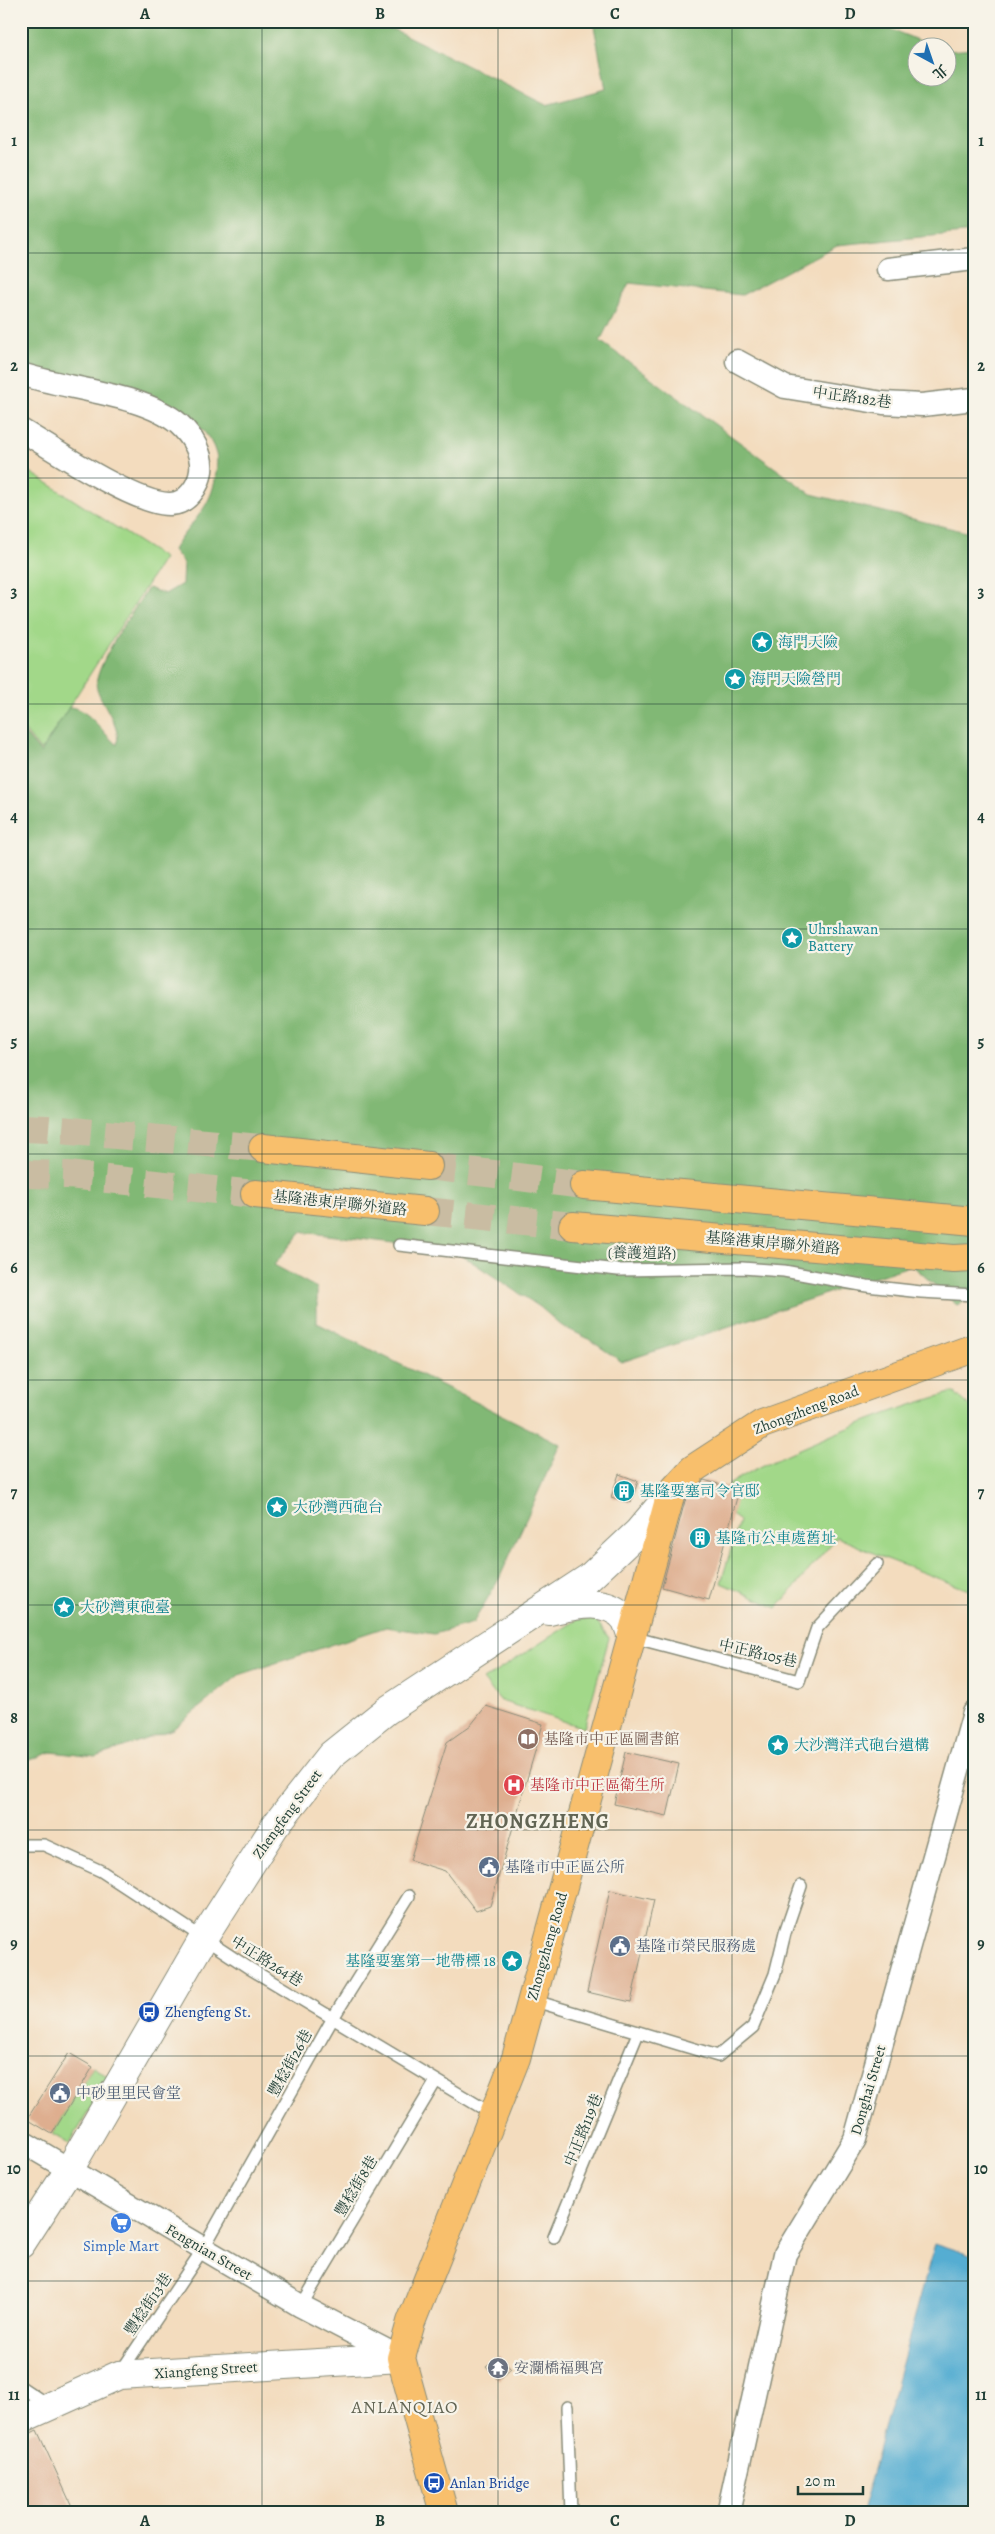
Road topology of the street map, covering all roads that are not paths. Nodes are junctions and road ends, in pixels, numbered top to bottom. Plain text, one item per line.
1 (974, 259) edge
2 (888, 268) dead end
3 (737, 360) dead end
4 (21, 374) edge
5 (974, 399) edge
6 (21, 430) edge
7 (262, 1148) tunnel mouth
8 (428, 1166) tunnel mouth
9 (584, 1185) tunnel mouth
10 (255, 1194) tunnel mouth
11 (425, 1211) tunnel mouth
12 (970, 1221) edge
13 (573, 1226) tunnel mouth
14 (399, 1244) dead end
15 (964, 1258) edge
16 (974, 1294) edge
17 (974, 1348) edge
18 (671, 1493) junction
19 (877, 1564) dead end
20 (537, 1613) junction
21 (632, 1638) junction
22 (974, 1713) edge
23 (21, 1845) edge
24 (801, 1886) dead end
25 (409, 1896) dead end
26 (203, 1939) junction
27 (532, 2000) junction
28 (332, 2018) junction
29 (638, 2033) junction
30 (436, 2081) junction
31 (494, 2115) junction
32 (21, 2141) edge
33 (70, 2170) junction
34 (554, 2237) dead end
35 (21, 2244) edge
36 (203, 2248) junction
37 (301, 2306) junction
38 (400, 2358) junction
39 (119, 2375) junction
40 (21, 2388) edge
41 (49, 2406) junction
42 (567, 2407) dead end
43 (21, 2418) edge
44 (444, 2513) edge
45 (571, 2513) edge
46 (728, 2513) edge

1 - 2 street
3 - 5 street, 中正路182巷
4 - 6 street
7 - 8 main road
9 - 12 main road
10 - 11 main road, 基隆港東岸聯外道路
13 - 15 main road, 基隆港東岸聯外道路
14 - 16 lane, (養護道路)
17 - 18 main road, Zhongzheng Road
18 - 20 street, Zhengfeng Street
18 - 21 main road, Zhongzheng Road
19 - 21 lane, 中正路105巷
20 - 21 street
20 - 26 street, Zhengfeng Street
21 - 27 main road, Zhongzheng Road
22 - 46 street, Donghai Street
23 - 26 lane, 中正路264巷
24 - 29 lane
25 - 28 lane, 豐稔街26巷
26 - 28 lane, 中正路264巷
26 - 33 street, Zhengfeng Street
27 - 29 lane
27 - 31 main road, Zhongzheng Road
28 - 30 lane, 中正路264巷
28 - 36 lane, 豐稔街26巷
29 - 34 lane, 中正路119巷
30 - 31 lane, 中正路264巷
30 - 37 lane, 豐稔街8巷
31 - 38 main road, Zhongzheng Road
32 - 33 street, Fengnian Street
33 - 35 street, Zhengfeng Street
33 - 36 street, Fengnian Street
36 - 37 street, Fengnian Street
36 - 39 lane, 豐稔街13巷
37 - 38 street, Fengnian Street
38 - 39 street, Xiangfeng Street
38 - 44 main road
39 - 41 street, Xiangfeng Street
40 - 41 lane
41 - 43 street, Xiangfeng Street
42 - 45 lane

